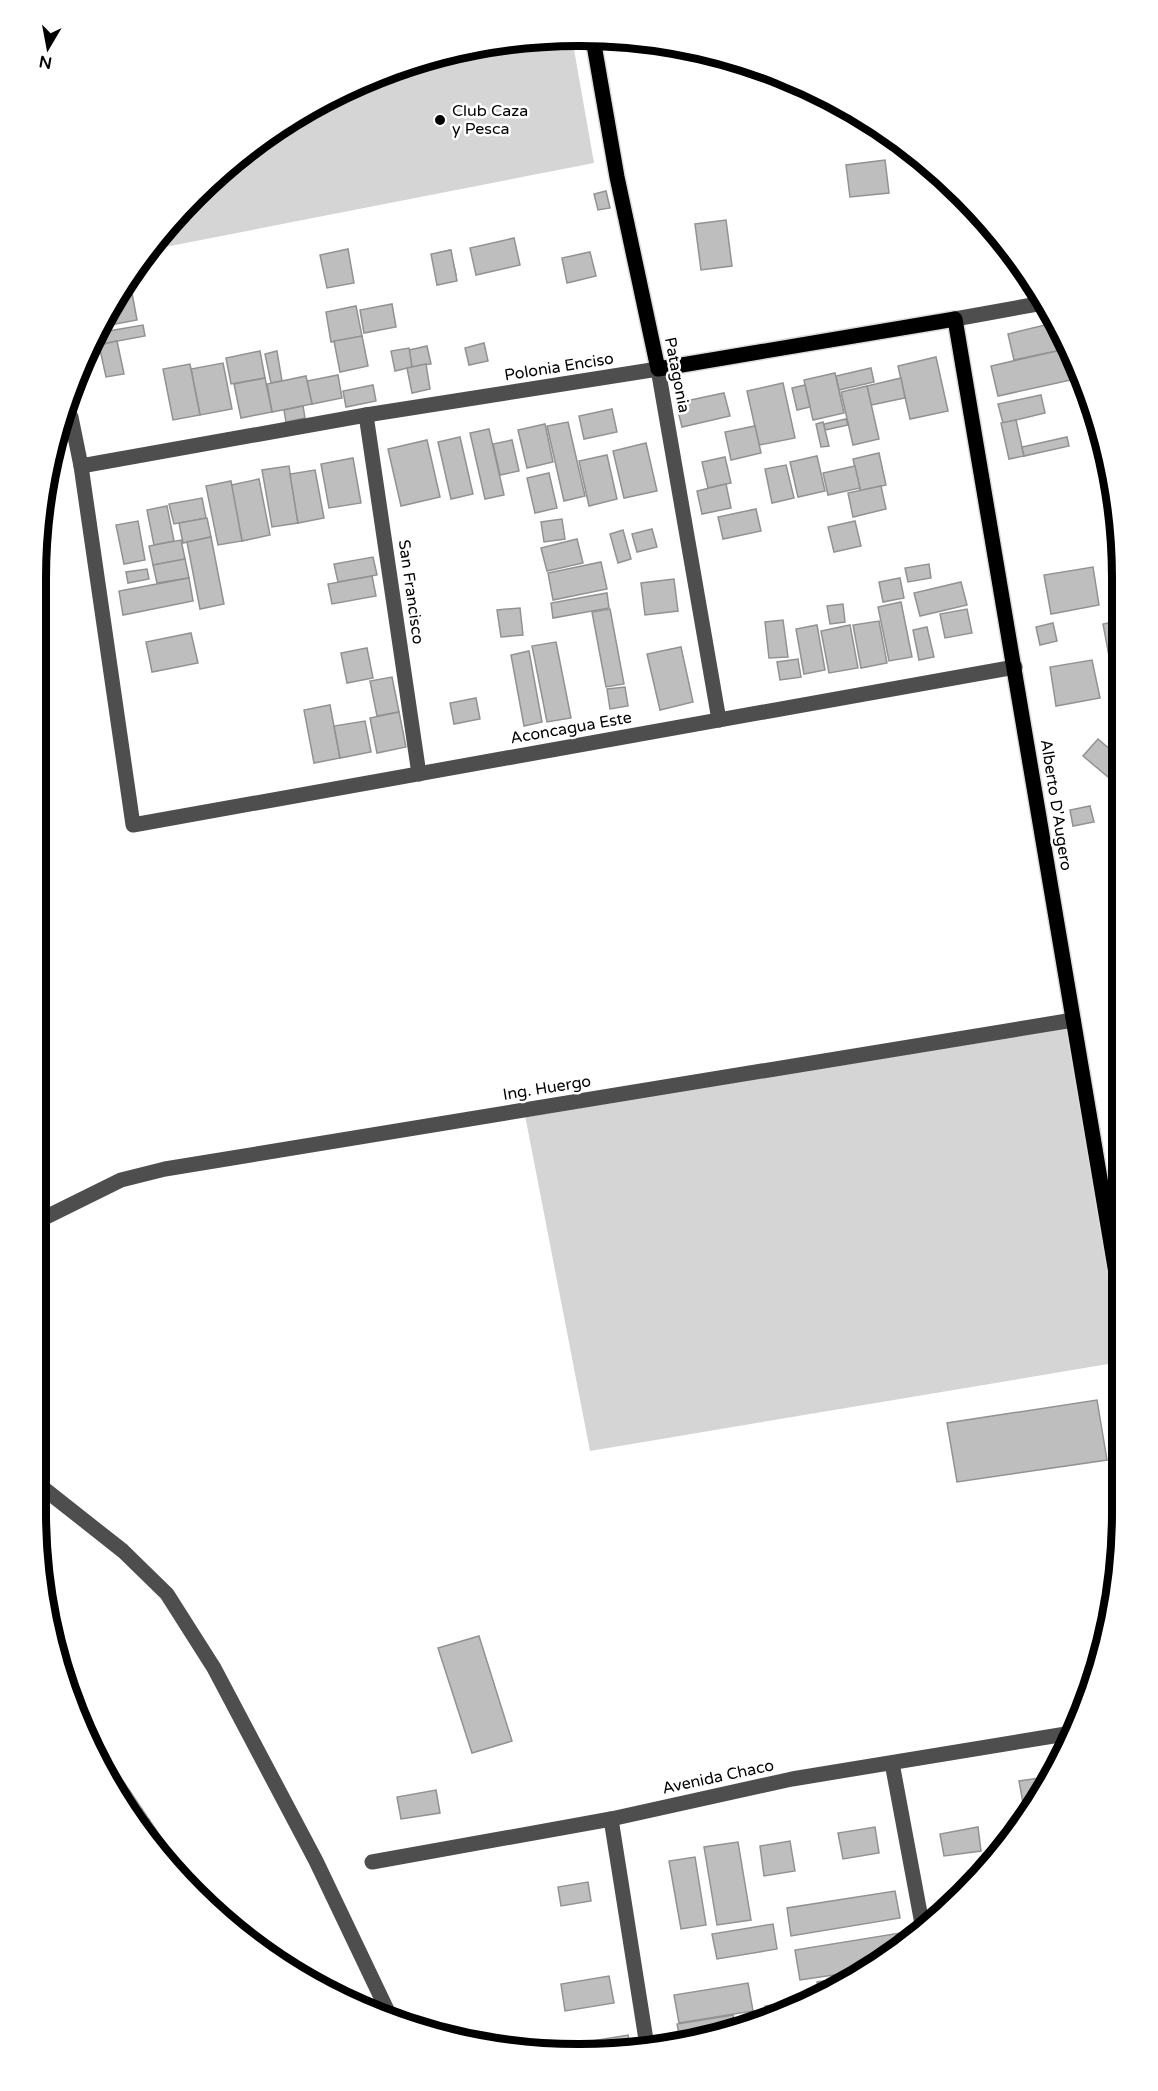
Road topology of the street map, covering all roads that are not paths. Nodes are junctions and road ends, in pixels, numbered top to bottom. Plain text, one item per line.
1 (594, 47) edge
2 (1035, 304) edge
3 (955, 319) junction
4 (658, 369) junction
5 (366, 415) junction
6 (72, 420) edge
7 (81, 466) junction
8 (1015, 667) junction
9 (719, 720) junction
10 (419, 774) junction
11 (1073, 1020) junction
12 (46, 1217) edge
13 (1112, 1250) edge
14 (46, 1490) edge
15 (1063, 1735) edge
16 (892, 1763) junction
17 (612, 1819) junction
18 (372, 1862) dead end
19 (921, 1919) edge
20 (386, 2008) edge
21 (646, 2040) edge

1 - 4 main road, Patagonia
2 - 3 street, Polonia Enciso
3 - 4 main road, Polonia Enciso
3 - 8 main road, Alberto D'Augero
4 - 5 street, Polonia Enciso
4 - 9 street, Patagonia
5 - 7 street, Polonia Enciso
5 - 10 street, San Francisco
6 - 7 street
7 - 10 street, Aconcagua Este
8 - 9 street, Aconcagua Este
8 - 11 main road, Alberto D'Augero
9 - 10 street, Aconcagua Este
11 - 12 street, Ing. Huergo
11 - 13 main road, Alberto D'Augero
14 - 20 street
15 - 16 street, Avenida Chaco
16 - 17 street, Avenida Chaco
16 - 19 street
17 - 18 street, Avenida Chaco
17 - 21 street

